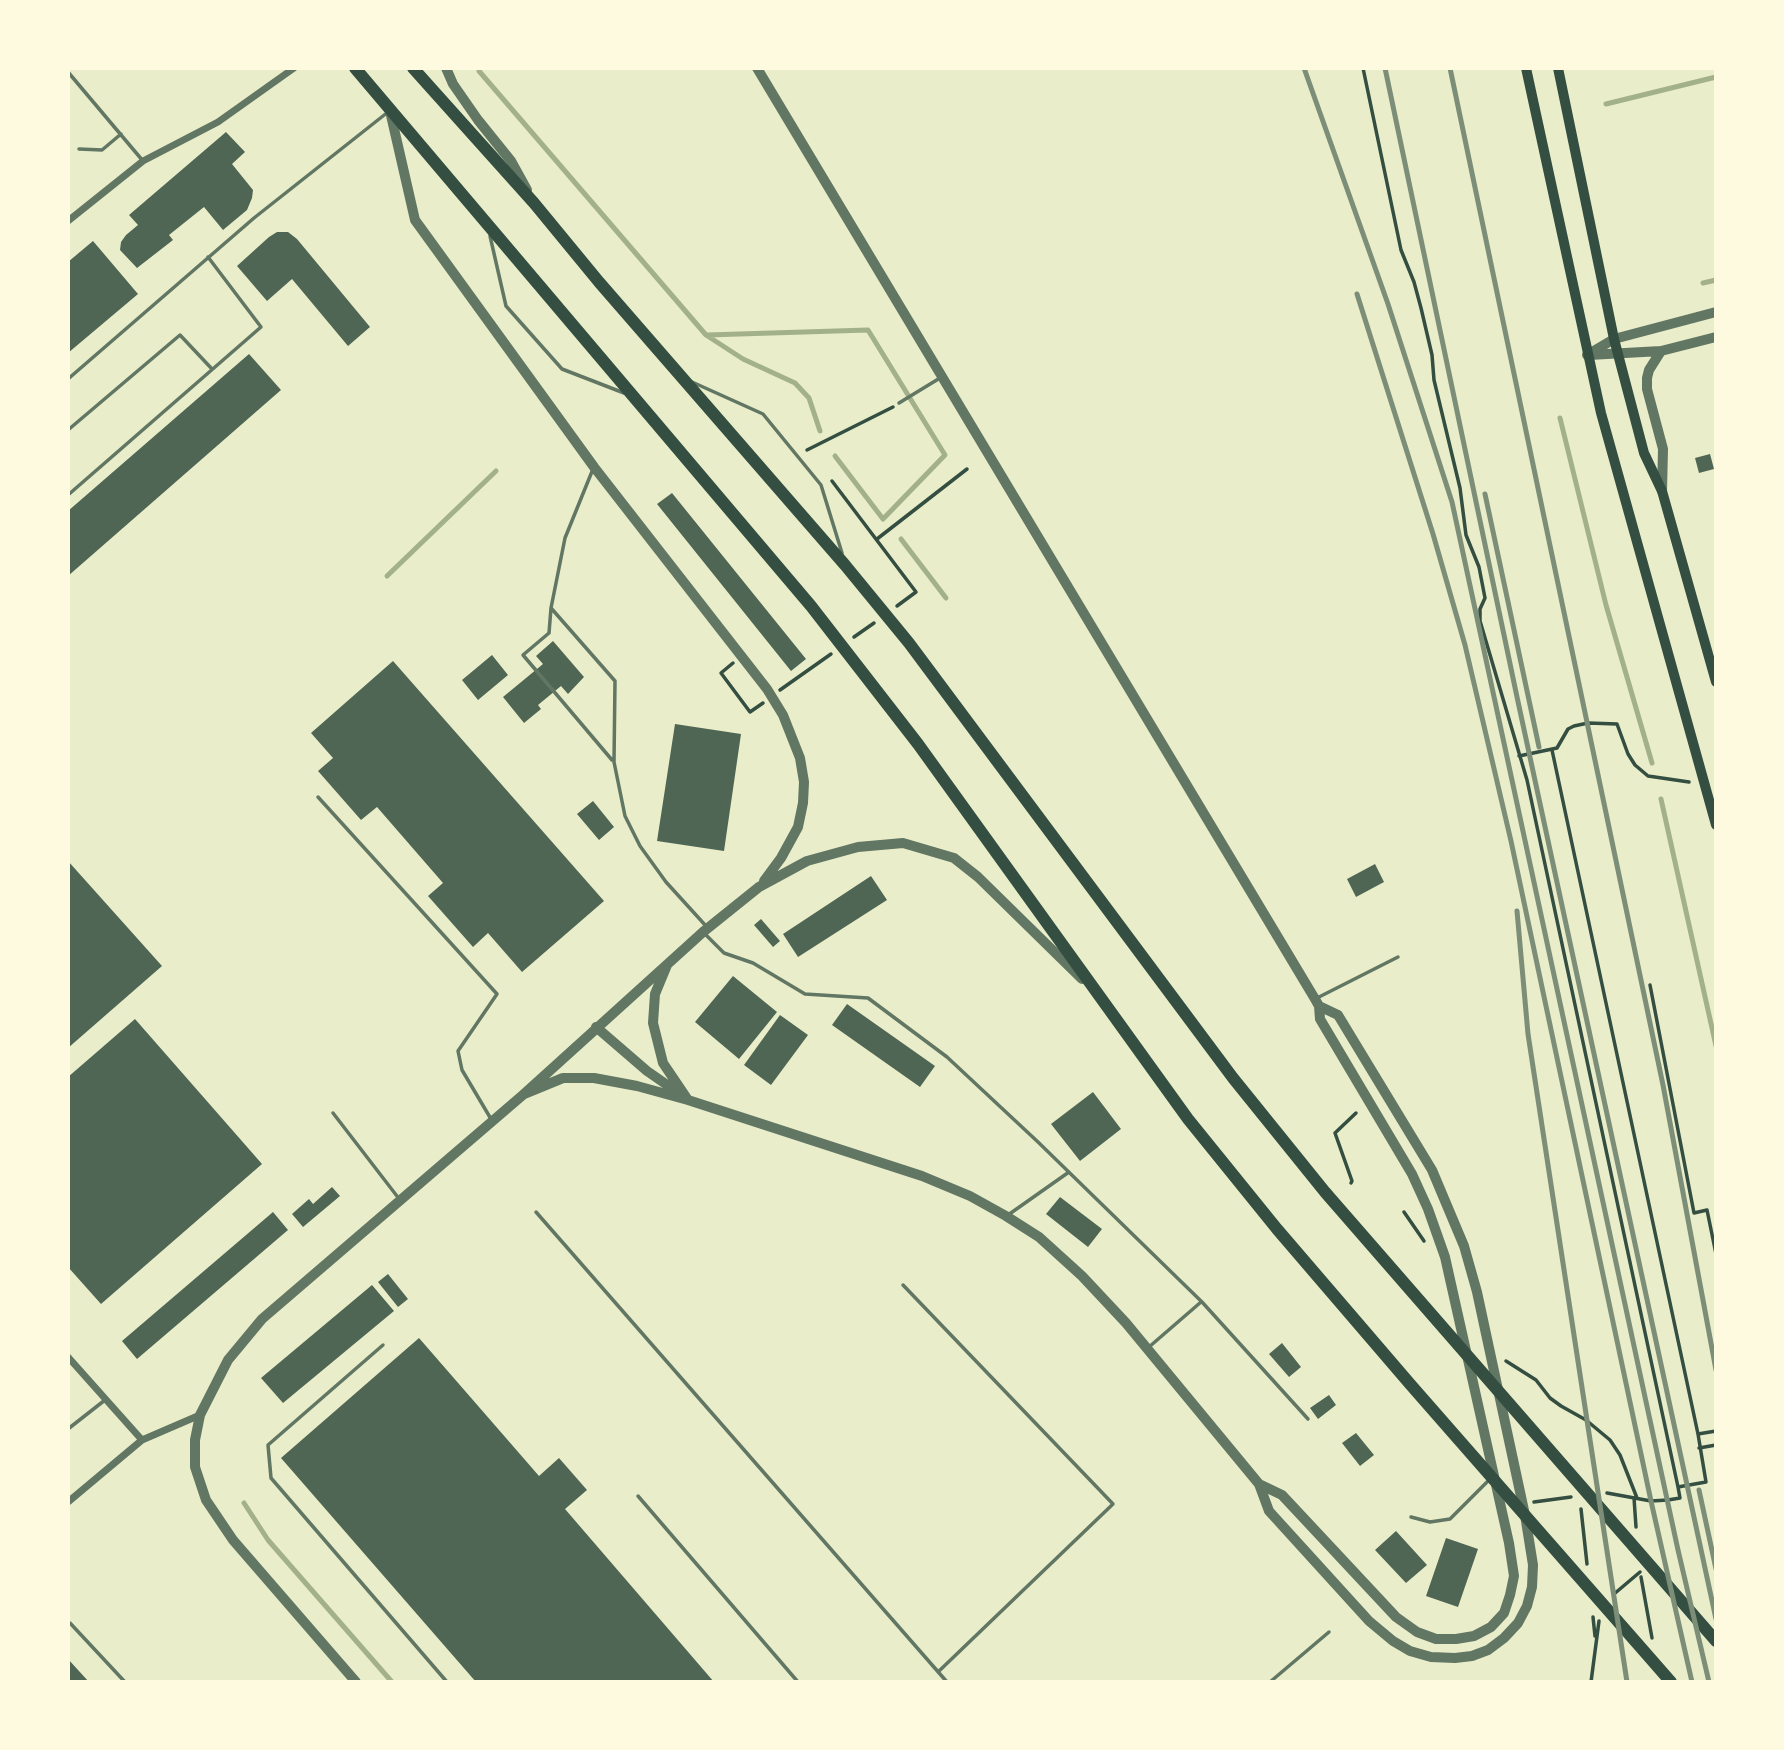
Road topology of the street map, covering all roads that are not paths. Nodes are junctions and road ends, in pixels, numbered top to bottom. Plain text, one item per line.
1 (294, 68) edge
2 (355, 68) edge
3 (413, 68) edge
4 (446, 68) edge
5 (757, 68) edge
6 (1526, 68) edge
7 (1558, 68) edge
8 (68, 72) edge
9 (390, 111) junction
10 (121, 134) junction
11 (79, 149) dead end
12 (143, 161) junction
13 (534, 203) junction
14 (68, 220) edge
15 (488, 224) junction
16 (208, 257) junction
17 (1716, 312) edge
18 (1716, 337) edge
19 (1614, 339) junction
20 (1661, 351) junction
21 (1587, 355) junction
22 (1619, 355) junction
23 (212, 369) junction
24 (942, 377) junction
25 (68, 379) edge
26 (685, 379) junction
27 (632, 396) junction
28 (899, 403) road end
29 (68, 430) edge
30 (594, 467) junction
31 (1662, 491) junction
32 (68, 495) edge
33 (845, 565) junction
34 (551, 608) junction
35 (1716, 682) edge
36 (614, 762) junction
37 (318, 797) dead end
38 (1716, 825) edge
39 (759, 887) junction
40 (705, 930) junction
41 (1398, 957) dead end
42 (668, 962) junction
43 (1095, 992) junction
44 (1317, 1003) junction
45 (596, 1027) junction
46 (524, 1094) junction
47 (688, 1100) junction
48 (333, 1112) dead end
49 (492, 1121) junction
50 (1069, 1172) junction
51 (400, 1200) junction
52 (536, 1212) dead end
53 (1006, 1216) junction
54 (903, 1284) dead end
55 (1202, 1302) junction
56 (383, 1345) dead end
57 (1147, 1348) junction
58 (68, 1357) edge
59 (105, 1400) junction
60 (200, 1415) junction
61 (1308, 1419) dead end
62 (68, 1429) edge
63 (142, 1440) junction
64 (1493, 1476) junction
65 (1259, 1484) junction
66 (638, 1496) dead end
67 (68, 1502) edge
68 (1411, 1517) dead end
69 (68, 1625) edge
70 (1329, 1632) dead end
71 (1716, 1641) edge
72 (938, 1672) junction
73 (125, 1682) edge
74 (356, 1682) edge
75 (447, 1682) edge
76 (798, 1682) edge
77 (947, 1682) edge
78 (1270, 1682) edge
79 (1671, 1682) edge

1 - 12 street
2 - 9 highway
3 - 13 highway
4 - 13 street
5 - 24 street
6 - 21 main road
7 - 19 main road
8 - 10 lane
9 - 15 highway
9 - 16 lane
9 - 30 street
10 - 11 lane
10 - 12 lane
12 - 14 street
13 - 26 highway
15 - 27 highway
15 - 27 lane
16 - 23 lane
16 - 25 lane
17 - 19 street
18 - 20 street
19 - 21 street
19 - 22 main road
20 - 22 street
20 - 31 street
21 - 22 street
21 - 38 main road
22 - 31 main road
23 - 29 lane
23 - 32 lane
24 - 28 lane
24 - 44 street
26 - 33 highway
26 - 33 lane
27 - 43 highway
30 - 34 lane
30 - 39 street
31 - 35 main road
33 - 71 highway
34 - 36 lane
34 - 36 lane
36 - 40 lane
37 - 49 lane
39 - 40 street
39 - 43 street
40 - 42 street
40 - 50 lane
41 - 44 lane
42 - 45 street
42 - 47 street
43 - 79 highway
44 - 64 street
44 - 65 street
45 - 46 street
45 - 47 street
46 - 47 street
46 - 49 street
47 - 53 street
48 - 51 lane
49 - 51 street
50 - 53 lane
50 - 55 lane
51 - 60 street
52 - 72 lane
53 - 57 street
54 - 72 lane
55 - 57 lane
55 - 61 lane
56 - 75 lane
57 - 65 street
58 - 59 street
59 - 62 lane
59 - 63 street
60 - 63 street
60 - 74 street
63 - 67 street
64 - 65 street
64 - 68 lane
66 - 76 lane
69 - 73 lane
70 - 78 lane
72 - 77 lane

